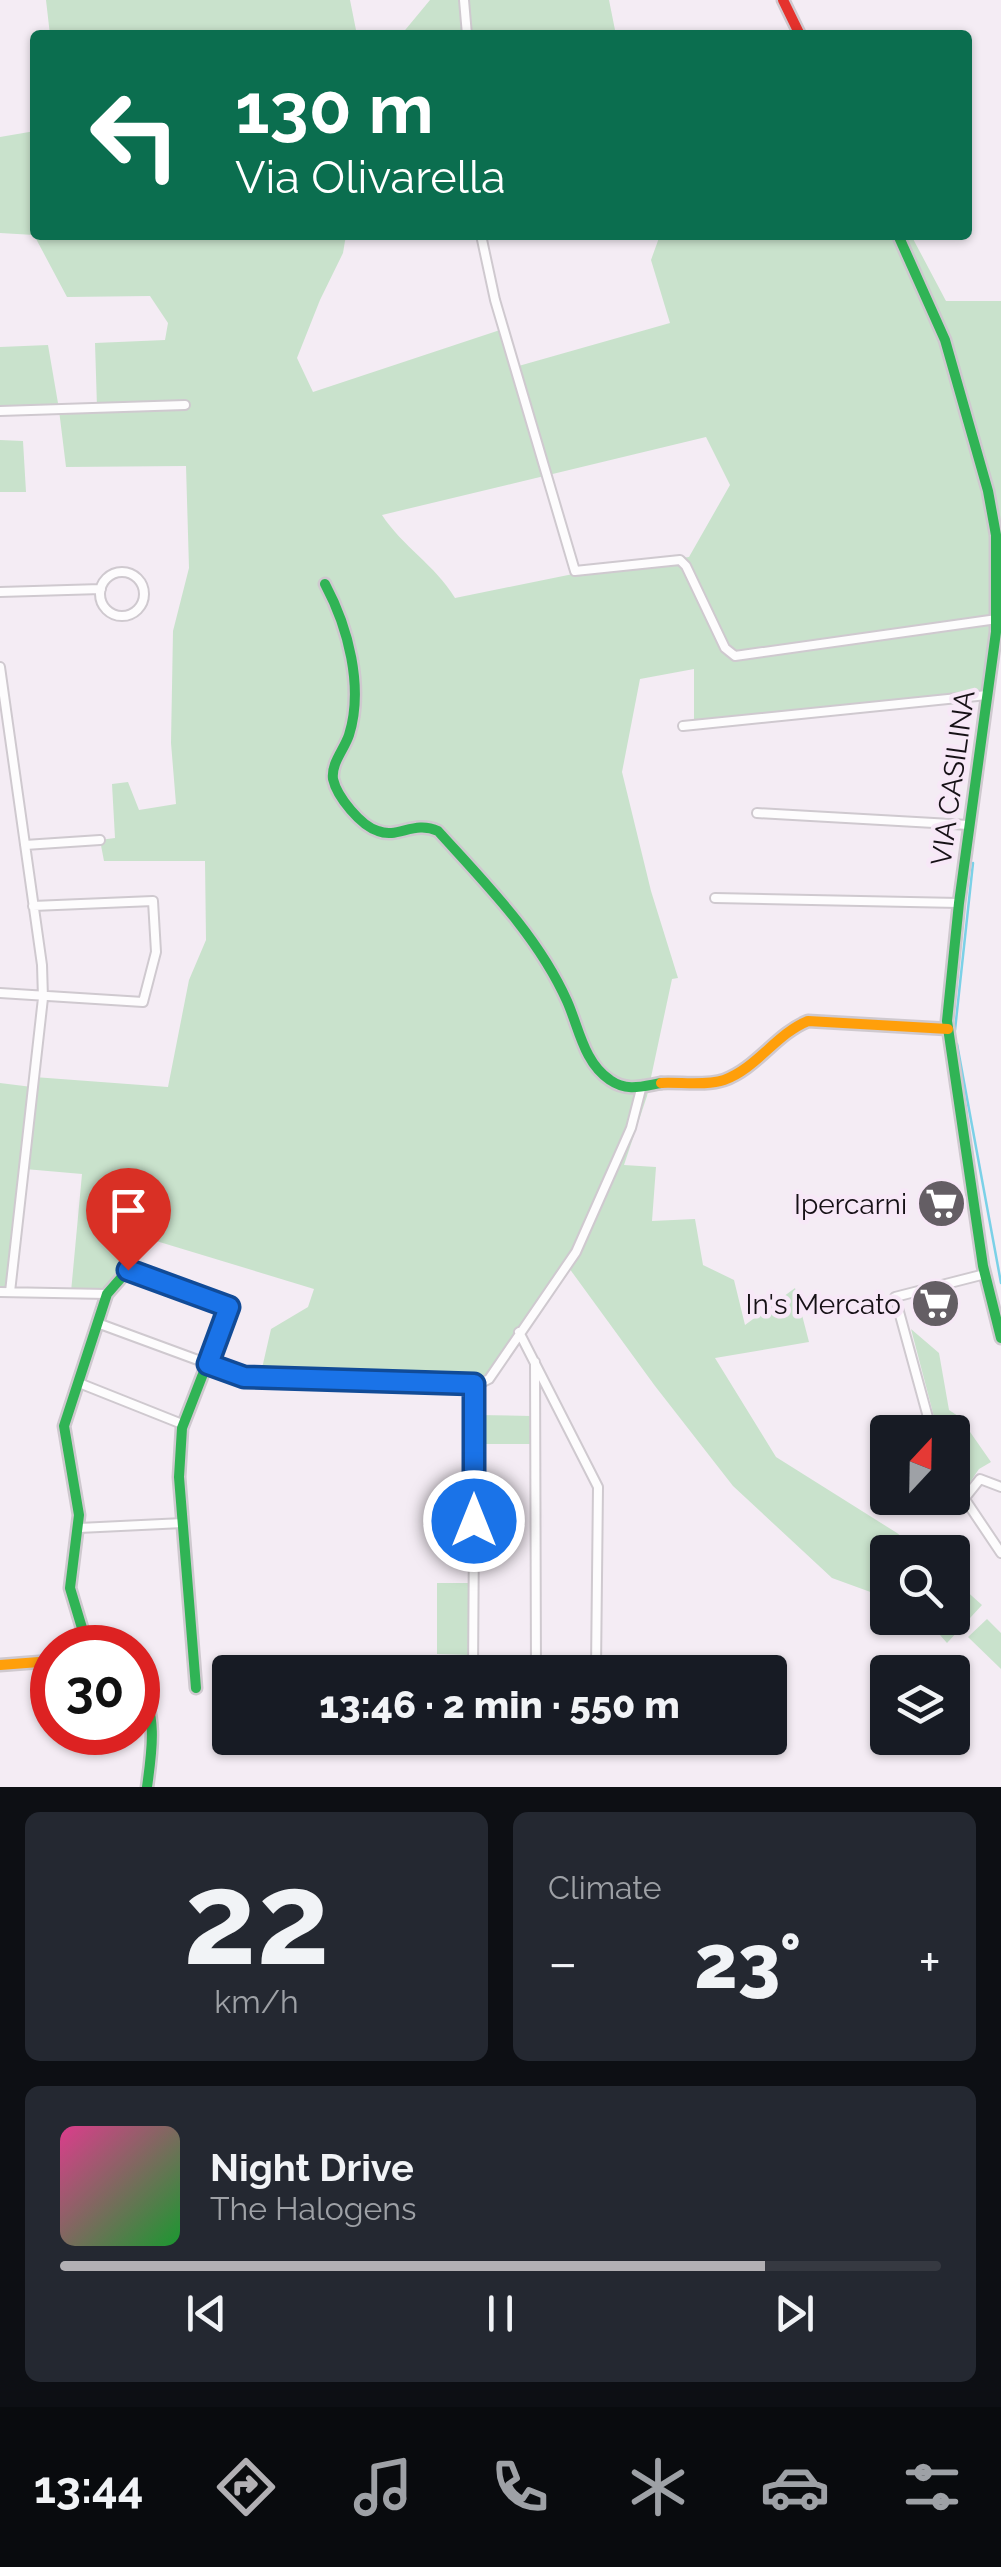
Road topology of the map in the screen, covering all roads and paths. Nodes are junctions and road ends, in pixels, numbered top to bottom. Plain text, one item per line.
1 (464, 0) edge
2 (782, 0) edge
3 (467, 30) edge
4 (797, 30) edge
5 (482, 240) edge
6 (900, 240) edge
7 (186, 406) dead end
8 (0, 411) edge
9 (325, 584) dead end
10 (100, 590) junction
11 (0, 592) edge
12 (997, 619) junction
13 (0, 667) edge
14 (987, 695) junction
15 (682, 726) dead end
16 (757, 813) dead end
17 (970, 826) junction
18 (100, 840) dead end
19 (25, 845) junction
20 (715, 898) dead end
21 (959, 903) junction
22 (33, 906) junction
23 (0, 994) edge
24 (42, 998) junction
25 (948, 1029) junction
26 (641, 1088) junction
27 (985, 1274) junction
28 (5, 1292) edge
29 (108, 1294) junction
30 (100, 1324) junction
31 (520, 1332) junction
32 (1001, 1338) edge
33 (535, 1357) junction
34 (208, 1364) junction
35 (79, 1383) junction
36 (474, 1384) junction
37 (927, 1415) edge
38 (182, 1424) junction
39 (1001, 1487) edge
40 (970, 1491) edge
41 (970, 1507) edge
42 (184, 1522) junction
43 (78, 1528) junction
44 (1001, 1552) edge
45 (81, 1625) edge
46 (473, 1655) edge
47 (536, 1655) edge
48 (596, 1655) edge
49 (30, 1662) edge
50 (0, 1664) edge
51 (196, 1688) dead end
52 (148, 1755) edge
53 (147, 1787) edge

1 - 3 street
2 - 4 street
5 - 12 street
6 - 12 street, VIA CASILINA
7 - 8 street
9 - 26 street
10 - 10 street
10 - 11 street
12 - 14 street, VIA CASILINA
13 - 19 street
14 - 15 street
14 - 17 street, VIA CASILINA
16 - 17 street
17 - 21 street, VIA CASILINA
18 - 19 street
19 - 22 street
20 - 21 street
21 - 25 street, VIA CASILINA
22 - 24 street
22 - 24 street
23 - 24 street
24 - 28 street
25 - 26 street
25 - 27 street, VIA CASILINA
26 - 31 street
27 - 32 street, VIA CASILINA
27 - 37 street
28 - 29 street
29 - 30 street
29 - 34 street
30 - 34 street
30 - 35 street
31 - 33 street
31 - 36 street
33 - 47 street
33 - 48 street
34 - 36 street
34 - 38 street
35 - 38 street
35 - 43 street
36 - 46 street
38 - 42 street
39 - 40 street
41 - 44 street
42 - 43 street
42 - 51 street
43 - 45 street
49 - 50 street
52 - 53 street

